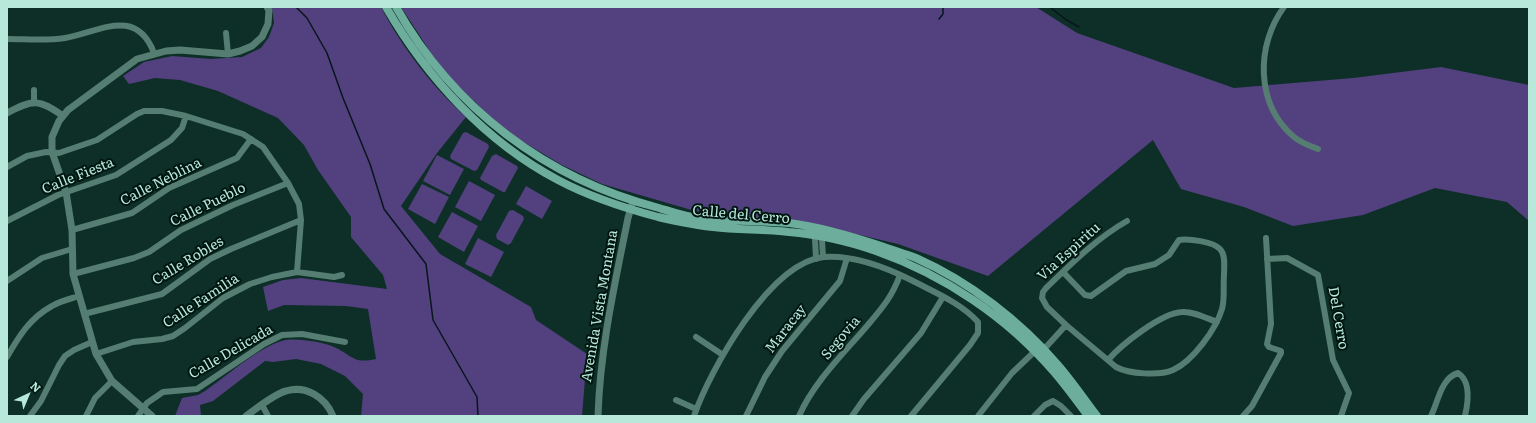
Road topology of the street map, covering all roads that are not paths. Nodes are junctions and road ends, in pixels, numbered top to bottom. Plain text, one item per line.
1 (267, 7) edge
2 (386, 7) edge
3 (396, 7) edge
4 (1284, 7) edge
5 (226, 33) dead end
6 (7, 39) edge
7 (154, 53) junction
8 (228, 54) junction
9 (34, 90) dead end
10 (34, 102) junction
11 (7, 113) edge
12 (63, 116) junction
13 (186, 116) junction
14 (251, 139) junction
15 (1318, 149) dead end
16 (52, 152) junction
17 (7, 167) edge
18 (288, 183) junction
19 (66, 192) junction
20 (632, 206) junction
21 (301, 220) junction
22 (7, 221) edge
23 (1127, 221) dead end
24 (72, 230) junction
25 (819, 232) junction
26 (1266, 238) dead end
27 (72, 249) junction
28 (820, 258) junction
29 (847, 258) junction
30 (1267, 259) junction
31 (296, 272) junction
32 (1063, 272) junction
33 (73, 274) junction
34 (342, 275) dead end
35 (900, 275) junction
36 (7, 280) edge
37 (79, 296) junction
38 (943, 297) junction
39 (84, 314) junction
40 (1217, 322) junction
41 (1066, 325) junction
42 (696, 337) dead end
43 (92, 342) junction
44 (346, 342) dead end
45 (1039, 350) junction
46 (96, 354) junction
47 (723, 355) junction
48 (7, 357) edge
49 (1108, 360) junction
50 (112, 381) junction
51 (676, 400) dead end
52 (262, 405) junction
53 (696, 408) junction
54 (143, 409) junction
55 (30, 416) edge
56 (86, 416) edge
57 (138, 416) edge
58 (152, 416) edge
59 (246, 416) edge
60 (268, 416) edge
61 (333, 416) edge
62 (598, 416) edge
63 (694, 416) edge
64 (746, 416) edge
65 (799, 416) edge
66 (852, 416) edge
67 (911, 416) edge
68 (979, 416) edge
69 (1034, 416) edge
70 (1071, 416) edge
71 (1088, 416) edge
72 (1097, 416) edge
73 (1243, 416) edge
74 (1341, 416) edge
75 (1432, 416) edge
76 (1465, 416) edge

1 - 8 street
2 - 20 main road, Calle del Cerro
3 - 20 main road, Calle del Cerro
4 - 15 street
5 - 8 street
6 - 7 street
7 - 8 street
7 - 12 street
9 - 10 street
10 - 11 street
10 - 12 street
12 - 16 street
13 - 14 street
13 - 16 street
13 - 19 street, Calle Fiesta
14 - 18 street
14 - 24 street, Calle Neblina
16 - 17 street
16 - 19 street
18 - 21 street
18 - 33 street, Calle Pueblo
19 - 22 street, Calle Fiesta
19 - 24 street
20 - 25 main road, Calle del Cerro
20 - 62 street, Avenida Vista Montana
21 - 31 street
21 - 39 street, Calle Robles
23 - 32 street, Via Espiritu
24 - 27 street
25 - 28 street
25 - 45 main road, Calle del Cerro
26 - 30 street
27 - 33 street
27 - 36 street
28 - 29 street
28 - 47 street
29 - 35 street
29 - 64 street, Maracay
30 - 73 street
30 - 74 street, Del Cerro
31 - 34 street, Calle Familia
31 - 46 street, Calle Familia
32 - 40 street
32 - 41 street, Via Espiritu
33 - 37 street
35 - 38 street
35 - 65 street, Segovia
37 - 39 street
37 - 48 street
38 - 66 street
38 - 67 street
39 - 43 street
40 - 49 street
40 - 49 street
41 - 45 street
41 - 49 street
42 - 47 street
43 - 46 street
43 - 55 street
44 - 54 street, Calle Delicada
45 - 68 street
45 - 71 main road, Calle del Cerro
45 - 72 main road, Calle del Cerro
46 - 50 street
47 - 53 street
50 - 54 street
50 - 56 street
51 - 53 street
52 - 59 street
52 - 60 street
52 - 61 street
53 - 63 street
54 - 57 street, Calle Delicada
54 - 58 street
69 - 70 street
75 - 76 street

